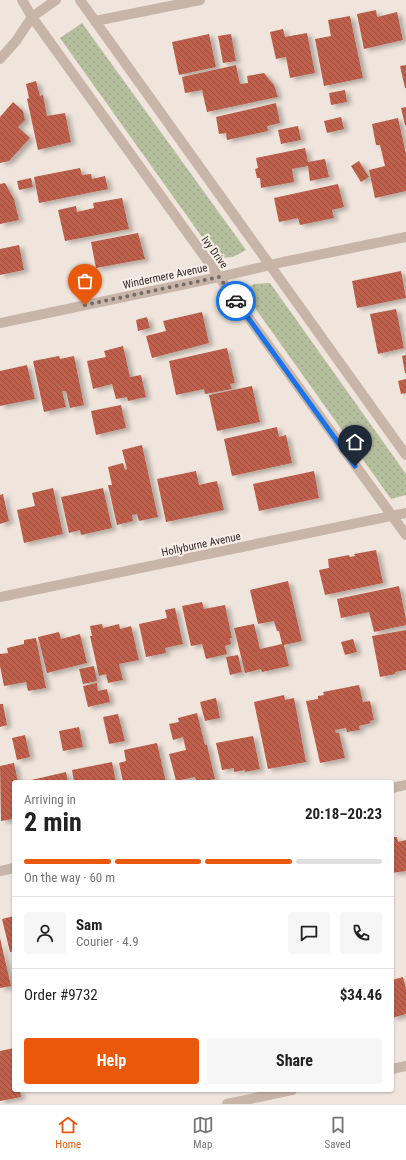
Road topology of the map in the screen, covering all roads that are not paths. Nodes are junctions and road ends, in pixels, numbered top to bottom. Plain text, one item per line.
1 (22, 0) edge
2 (56, 0) edge
3 (80, 0) edge
4 (200, 0) edge
5 (32, 17) junction
6 (95, 21) junction
7 (0, 59) edge
8 (406, 237) edge
9 (270, 265) junction
10 (219, 277) junction
11 (0, 324) edge
12 (406, 454) edge
13 (406, 513) edge
14 (392, 517) junction
15 (406, 535) edge
16 (0, 597) edge
17 (406, 785) edge
18 (394, 788) edge
19 (12, 868) edge
20 (0, 871) edge
21 (406, 1066) edge
22 (394, 1069) edge
23 (283, 1092) edge
24 (227, 1104) edge

1 - 5 street, Ivy Drive
2 - 5 street
3 - 6 street
4 - 6 street
5 - 7 street
5 - 10 street, Ivy Drive
6 - 9 street
8 - 9 street, Windermere Avenue
9 - 10 street, Windermere Avenue
9 - 12 street
10 - 11 street, Windermere Avenue
10 - 14 street, Ivy Drive
13 - 14 street, Hollyburne Avenue
14 - 15 street, Ivy Drive
14 - 16 street, Hollyburne Avenue
17 - 18 street
19 - 20 street
21 - 22 street
23 - 24 street

